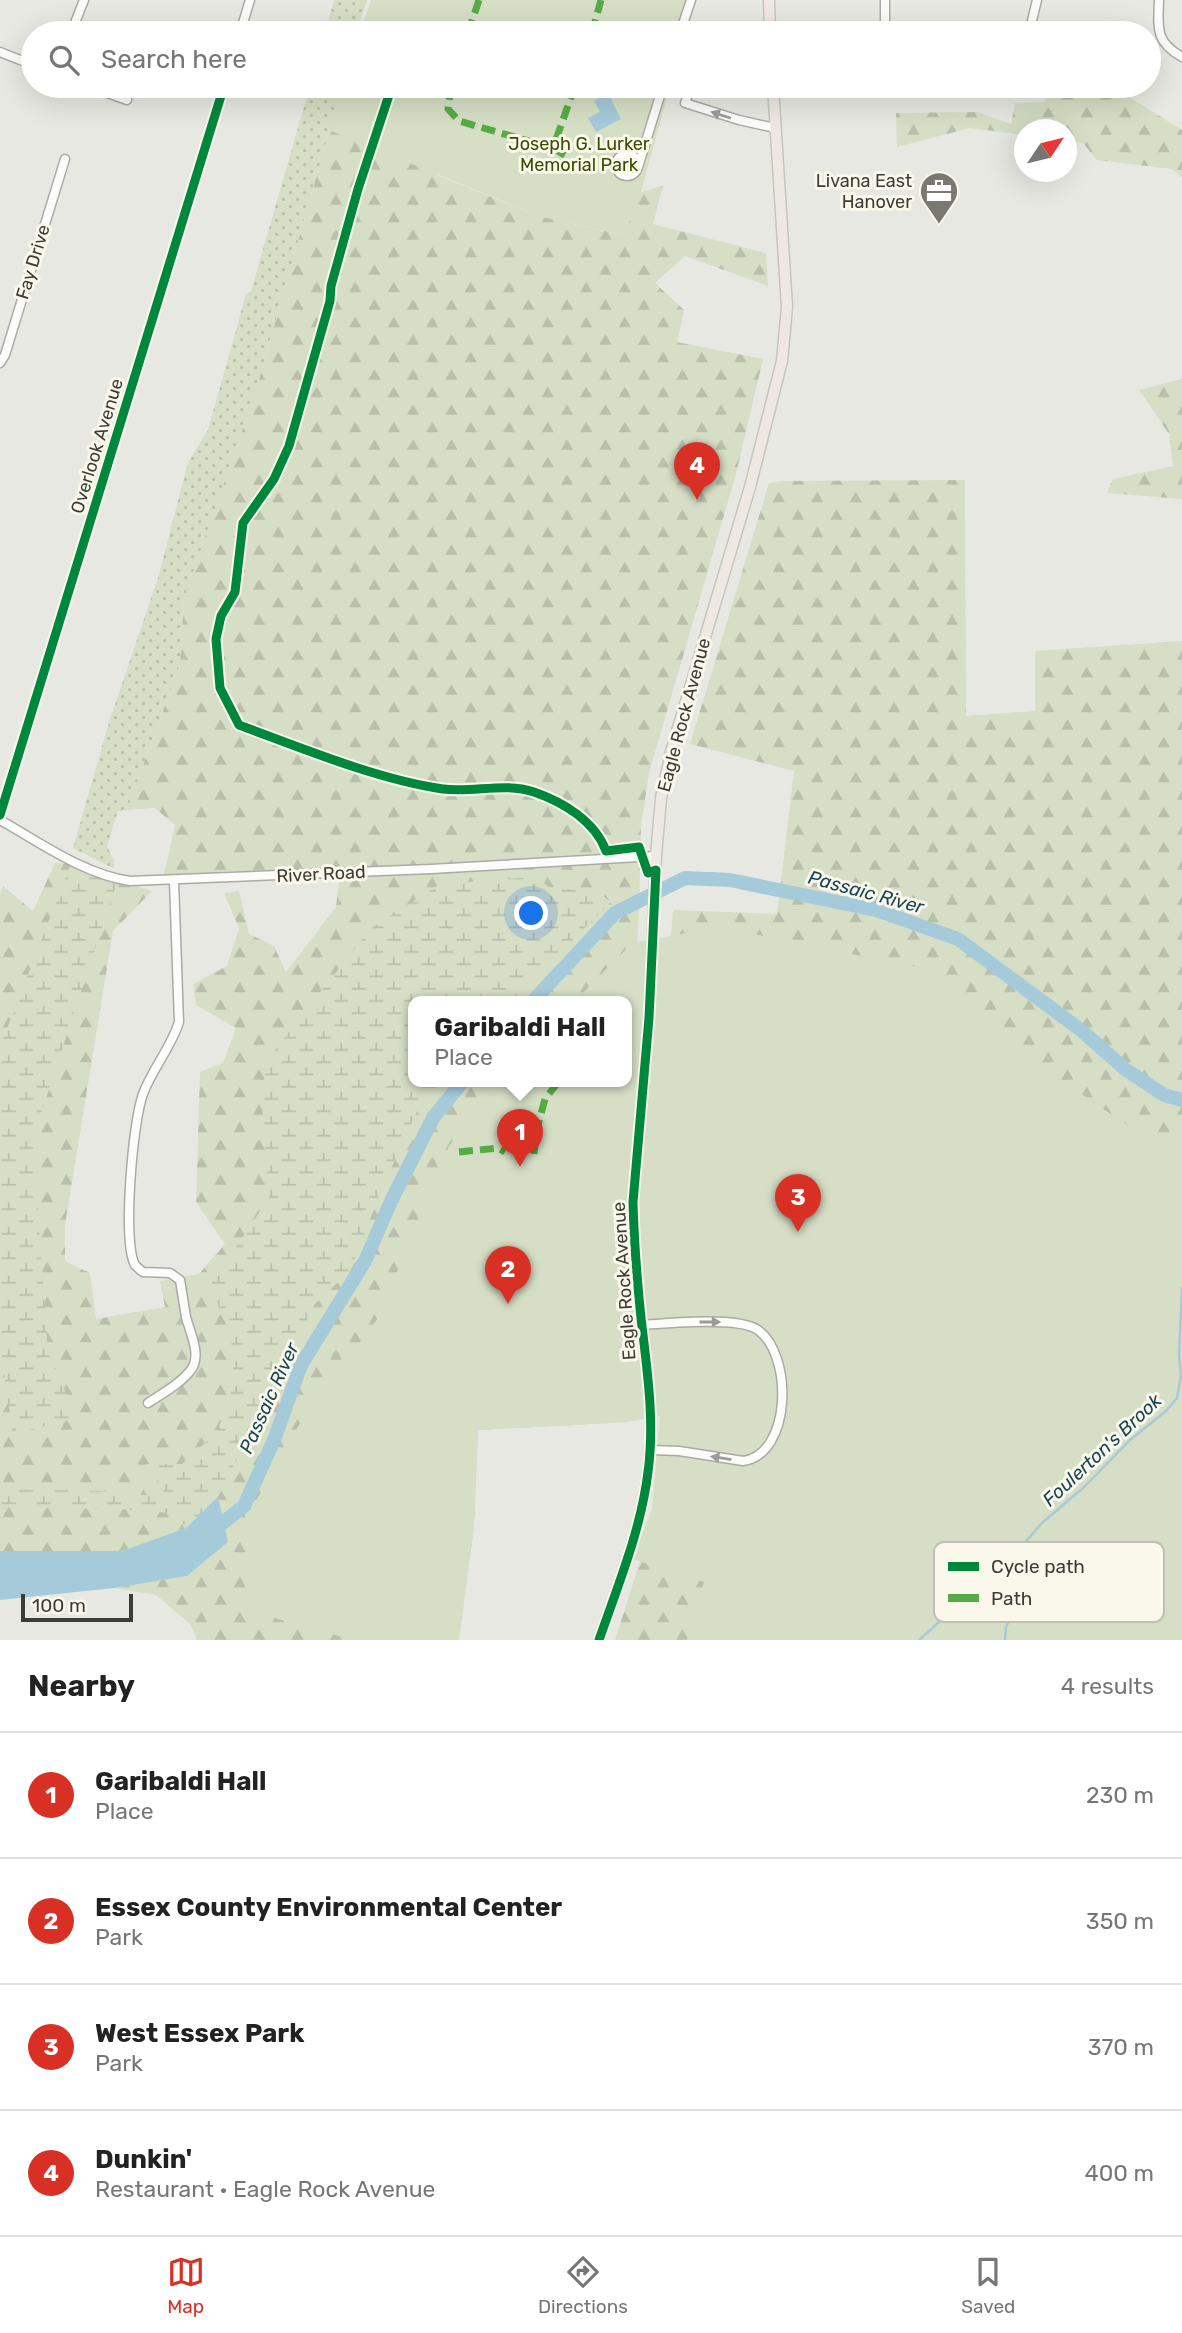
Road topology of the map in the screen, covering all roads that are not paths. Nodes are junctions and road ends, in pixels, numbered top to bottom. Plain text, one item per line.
1 (84, 0) edge
2 (250, 0) edge
3 (691, 0) edge
4 (768, 0) edge
5 (885, 0) edge
6 (1037, 0) edge
7 (1158, 0) edge
8 (76, 21) edge
9 (244, 21) edge
10 (684, 21) edge
11 (769, 21) edge
12 (885, 21) edge
13 (1032, 21) edge
14 (1159, 21) edge
15 (1161, 38) edge
16 (0, 52) edge
17 (1182, 57) edge
18 (21, 60) edge
19 (121, 98) edge
20 (220, 98) edge
21 (659, 98) edge
22 (687, 98) edge
23 (772, 98) edge
24 (127, 100) dead end
25 (775, 128) junction
26 (65, 159) dead end
27 (638, 167) dead end
28 (0, 363) edge
29 (0, 818) edge
30 (656, 850) junction
31 (174, 881) junction
32 (642, 1325) junction
33 (148, 1403) dead end
34 (650, 1450) junction
35 (599, 1640) edge

1 - 8 street
2 - 9 street
3 - 10 street
4 - 11 main road
5 - 12 street
6 - 13 street
7 - 14 street
15 - 17 street
16 - 18 street
19 - 24 street
20 - 29 street, Overlook Avenue
21 - 27 street
25 -> 22 street
23 - 25 main road, Eagle Rock Avenue
25 - 30 main road, Eagle Rock Avenue
26 - 28 street, Fay Drive
29 - 31 street, River Road
30 - 31 street, River Road
30 - 32 main road, Eagle Rock Avenue
31 - 33 street
32 - 34 main road, Eagle Rock Avenue
32 -> 34 street
34 - 35 main road, Eagle Rock Avenue

